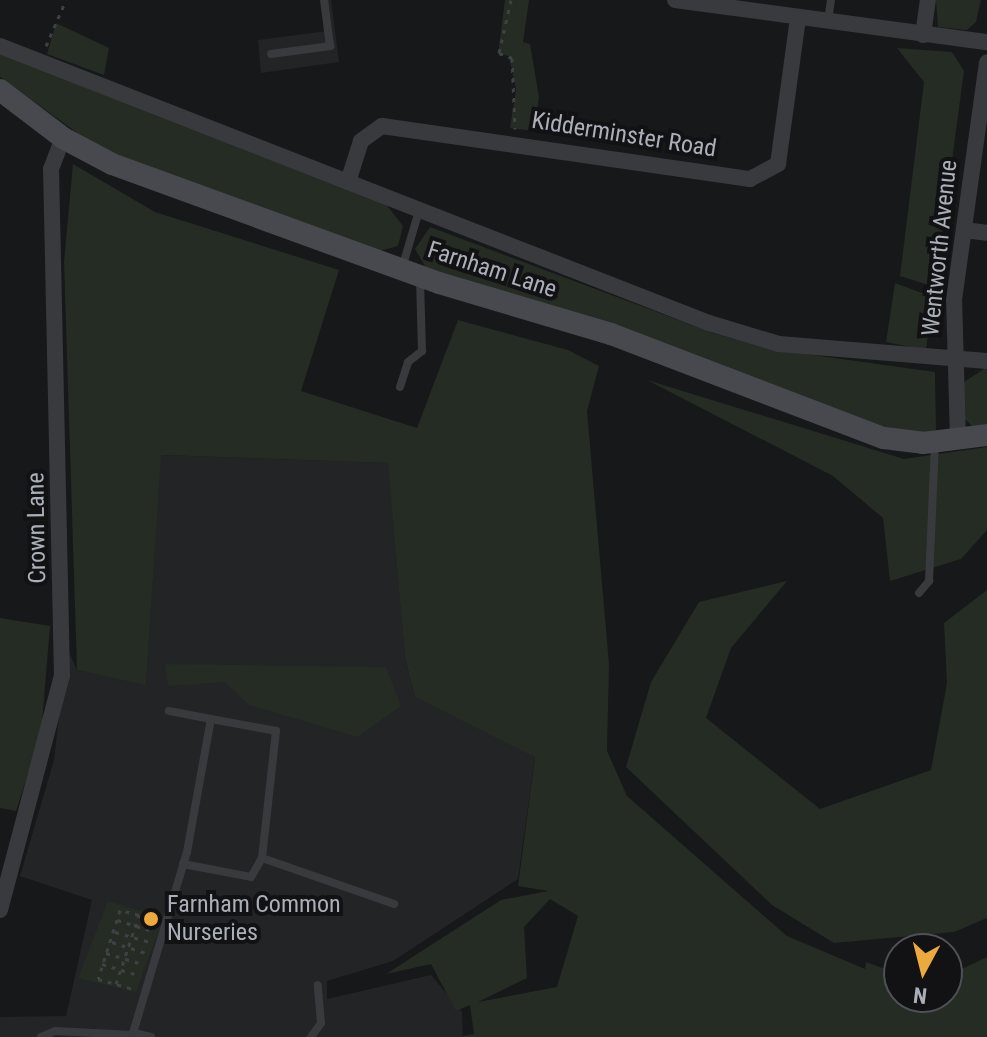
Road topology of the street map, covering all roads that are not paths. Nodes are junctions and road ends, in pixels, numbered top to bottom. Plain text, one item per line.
1 (324, 0) edge
2 (675, 0) edge
3 (831, 0) edge
4 (928, 0) edge
5 (798, 18) junction
6 (828, 21) junction
7 (923, 35) junction
8 (987, 42) edge
9 (0, 46) edge
10 (271, 54) dead end
11 (987, 62) edge
12 (0, 90) edge
13 (63, 138) junction
14 (348, 182) junction
15 (419, 211) junction
16 (964, 230) junction
17 (987, 233) edge
18 (410, 272) junction
19 (954, 360) junction
20 (987, 361) edge
21 (400, 387) dead end
22 (987, 435) edge
23 (958, 440) junction
24 (935, 442) junction
25 (919, 593) dead end
26 (169, 711) dead end
27 (211, 719) junction
28 (262, 858) junction
29 (183, 864) junction
30 (394, 904) dead end
31 (0, 910) edge
32 (318, 985) dead end
33 (133, 1035) edge
34 (41, 1037) edge
35 (151, 1037) edge
36 (311, 1037) edge

1 - 10 lane
2 - 5 street
3 - 6 lane
4 - 7 street
5 - 6 street
5 - 14 street, Kidderminster Road
6 - 7 street
7 - 8 street
9 - 14 street
11 - 16 street, Wentworth Avenue
12 - 13 street, Farnham Lane
13 - 18 street, Farnham Lane
13 - 31 street, Crown Lane
14 - 15 street
15 - 18 lane
15 - 19 street
16 - 17 street
16 - 19 street, Wentworth Avenue
18 - 21 lane
18 - 24 street, Farnham Lane
19 - 20 street
19 - 23 street, Wentworth Avenue
22 - 23 street, Farnham Lane
23 - 24 street, Farnham Lane
24 - 25 lane
26 - 27 lane
27 - 28 lane
27 - 29 lane
28 - 29 lane
28 - 30 lane
29 - 33 lane
32 - 36 lane
33 - 34 lane
33 - 35 lane

